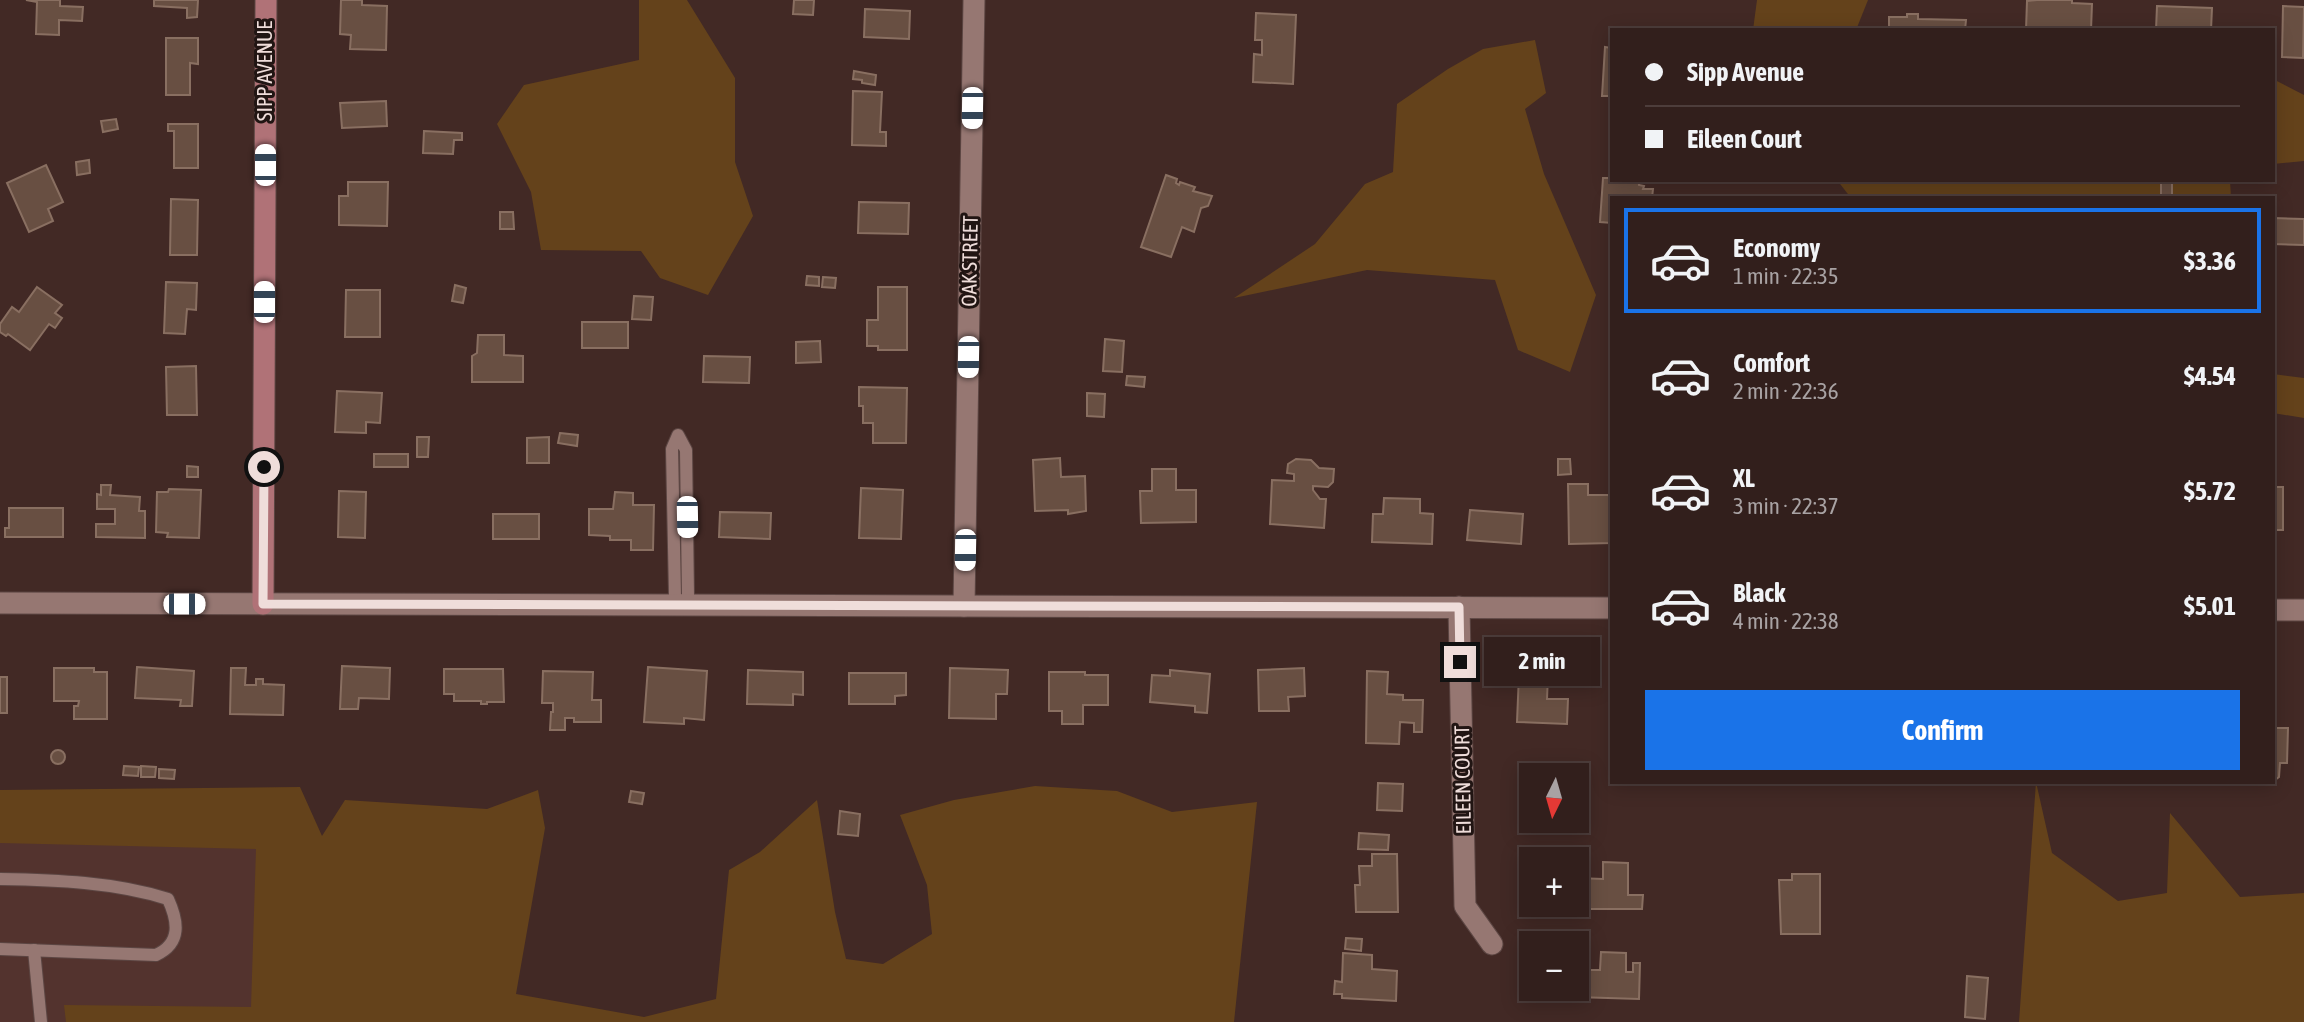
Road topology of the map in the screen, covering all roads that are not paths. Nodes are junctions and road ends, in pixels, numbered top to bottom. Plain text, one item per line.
1 (266, 0) edge
2 (974, 0) edge
3 (0, 603) edge
4 (263, 604) junction
5 (682, 605) junction
6 (964, 606) junction
7 (1459, 607) junction
8 (1610, 608) edge
9 (2275, 610) edge
10 (2304, 610) edge
11 (0, 879) edge
12 (1492, 944) dead end
13 (0, 949) edge
14 (34, 950) junction
15 (41, 1022) edge

1 - 4 street, SIPP AVENUE
2 - 6 street, OAK STREET
3 - 4 street
4 - 5 street
5 - 5 lane
5 - 6 street
6 - 7 street
7 - 8 street
7 - 12 street, EILEEN COURT
9 - 10 street
11 - 14 lane
13 - 14 lane
14 - 15 lane

